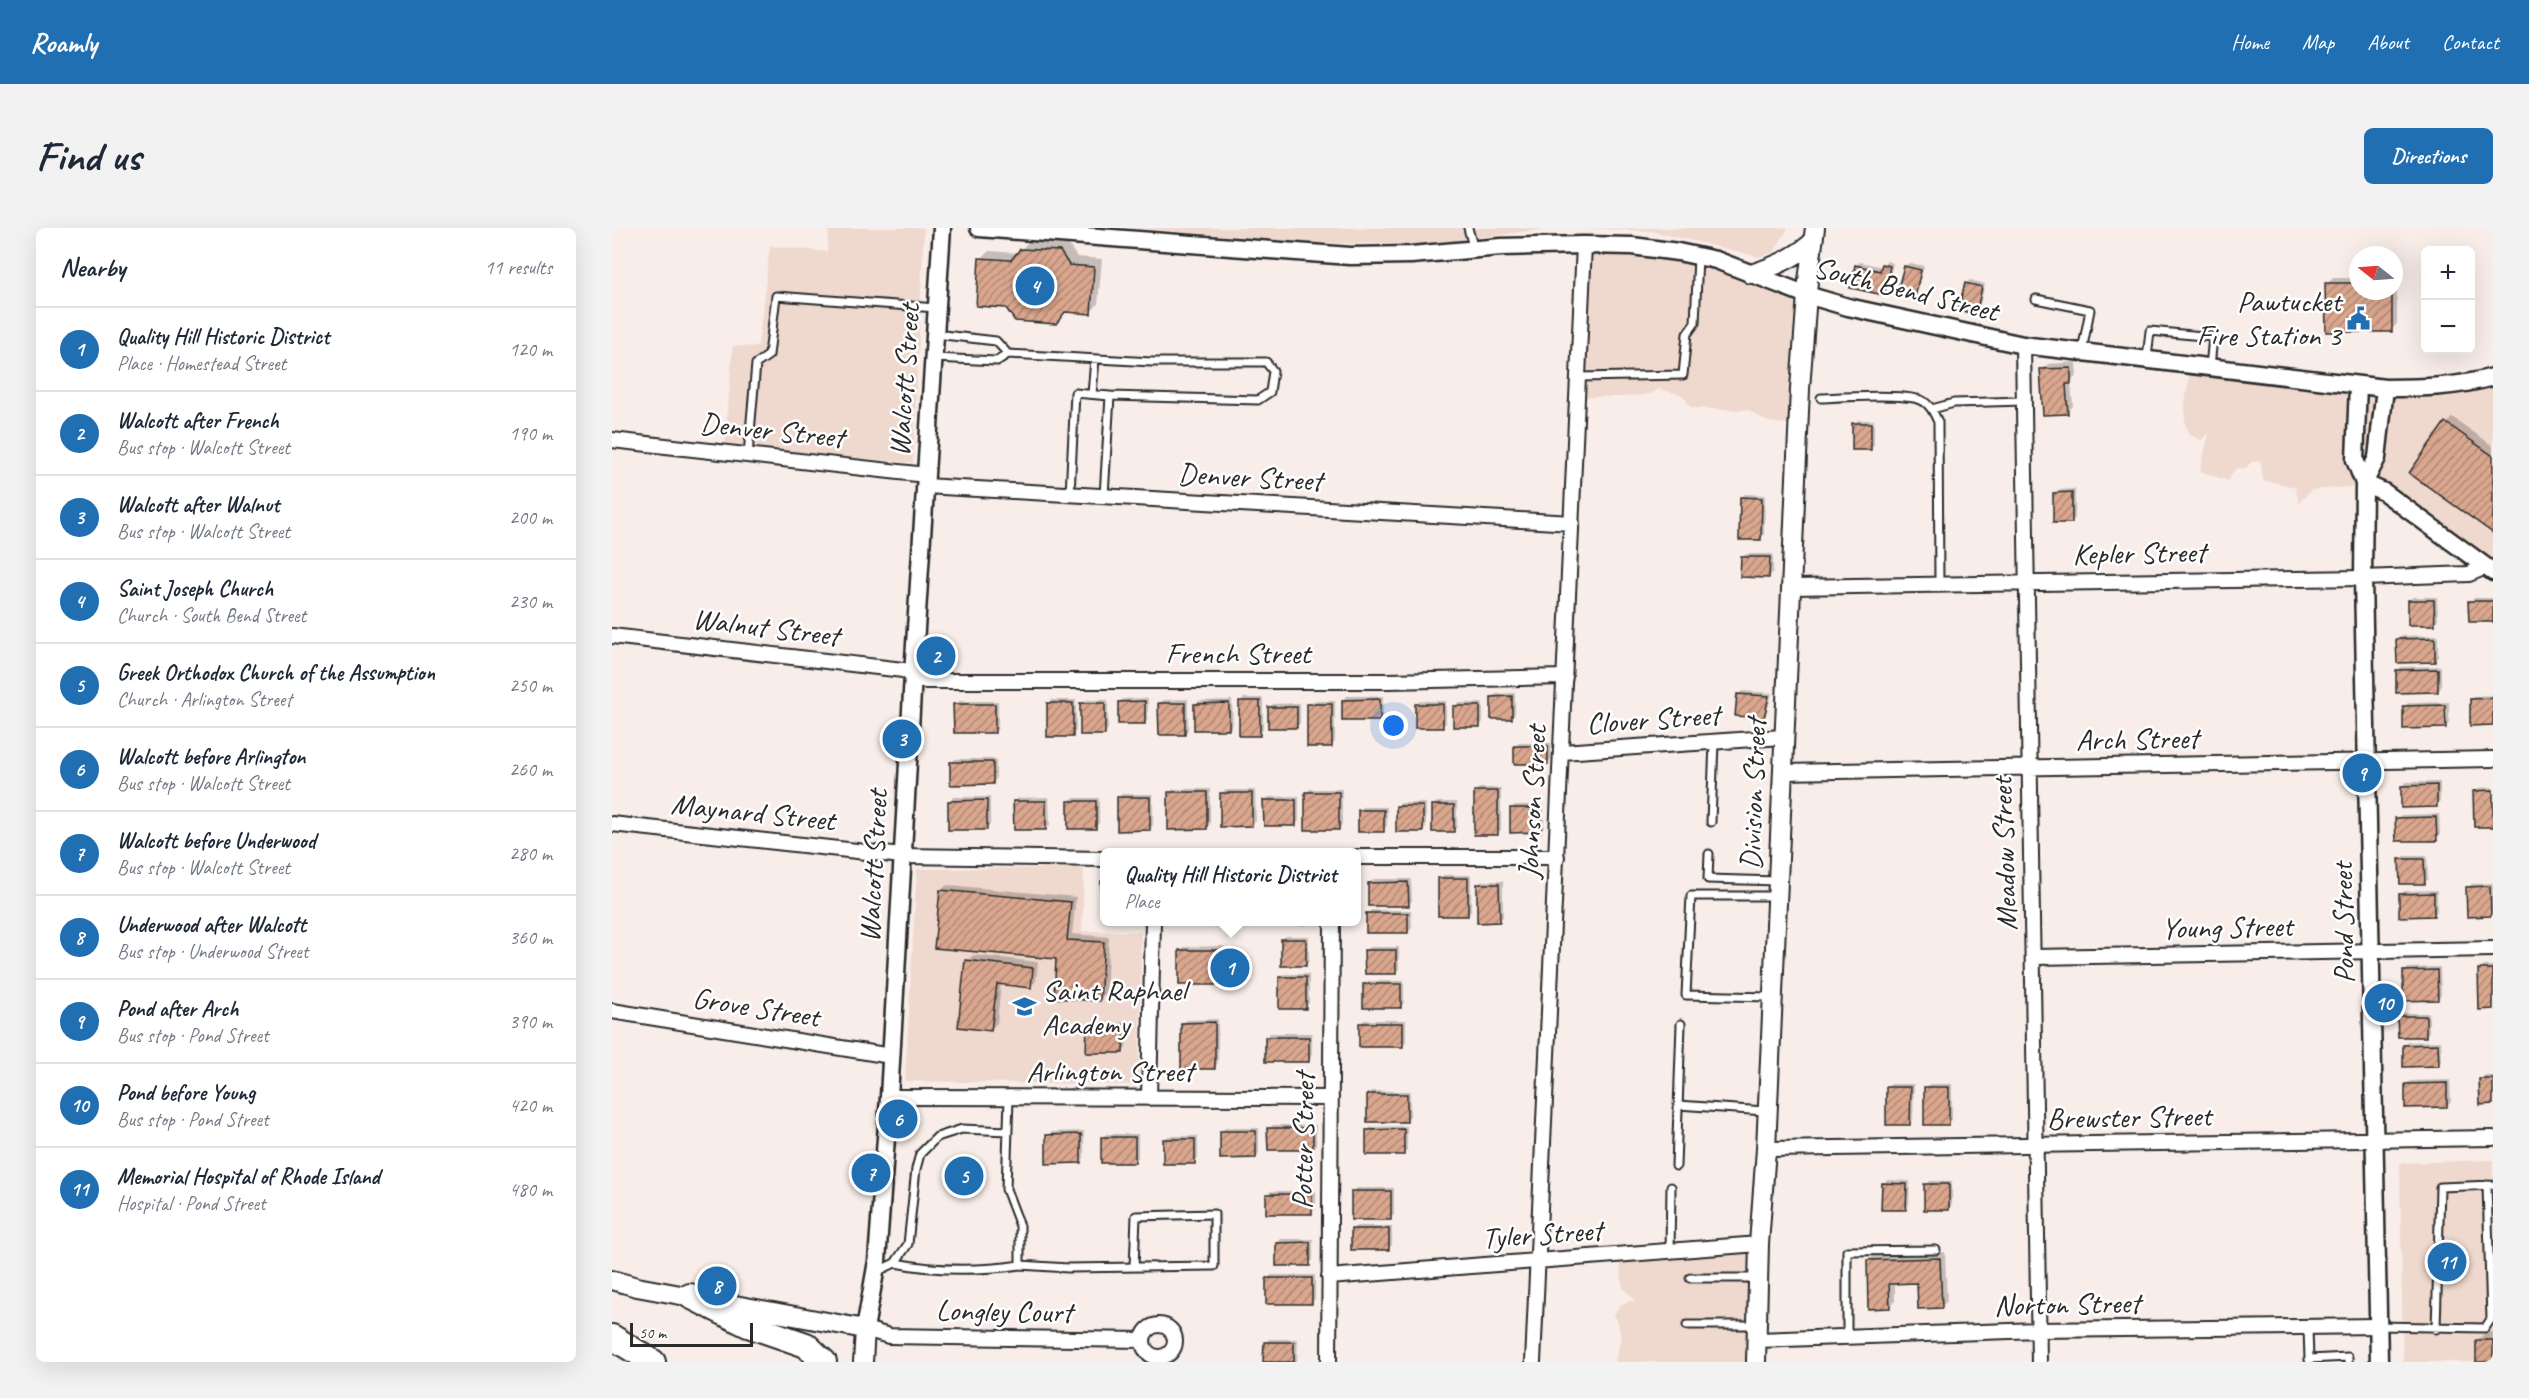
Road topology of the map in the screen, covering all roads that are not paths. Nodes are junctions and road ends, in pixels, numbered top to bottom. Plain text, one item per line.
1 (942, 228) edge
2 (979, 228) edge
3 (1468, 228) edge
4 (1069, 231) edge
5 (1814, 235) edge
6 (1584, 245) junction
7 (1474, 249) junction
8 (1698, 256) junction
9 (1751, 274) junction
10 (1807, 295) junction
11 (2036, 299) dead end
12 (937, 308) junction
13 (935, 334) junction
14 (2023, 345) junction
15 (2082, 353) junction
16 (1008, 354) junction
17 (934, 358) junction
18 (1095, 359) junction
19 (2146, 361) junction
20 (2210, 368) junction
21 (1579, 377) junction
22 (2493, 377) edge
23 (2358, 385) junction
24 (2385, 388) junction
25 (1092, 394) junction
26 (1110, 396) junction
27 (1821, 398) dead end
28 (2024, 401) junction
29 (1932, 409) junction
30 (612, 440) edge
31 (748, 455) junction
32 (926, 480) junction
33 (2364, 483) junction
34 (1070, 494) junction
35 (1104, 496) junction
36 (1572, 523) junction
37 (2490, 570) edge
38 (2363, 578) junction
39 (2027, 582) junction
40 (1939, 584) junction
41 (1792, 587) junction
42 (612, 636) edge
43 (913, 675) junction
44 (1565, 677) junction
45 (1783, 737) junction
46 (1714, 742) junction
47 (1562, 752) junction
48 (2493, 759) edge
49 (2367, 762) junction
50 (2029, 768) junction
51 (1783, 772) junction
52 (1711, 822) dead end
53 (612, 824) edge
54 (1709, 854) dead end
55 (902, 856) junction
56 (1361, 857) edge
57 (1557, 857) junction
58 (1100, 859) edge
59 (1777, 889) junction
60 (1153, 926) edge
61 (1332, 926) edge
62 (2493, 949) edge
63 (2370, 951) junction
64 (2034, 957) junction
65 (1773, 997) junction
66 (612, 1011) edge
67 (1681, 1024) dead end
68 (891, 1056) junction
69 (889, 1097) junction
70 (1009, 1098) junction
71 (1149, 1098) junction
72 (1331, 1098) junction
73 (1678, 1105) junction
74 (1768, 1111) junction
75 (1008, 1131) junction
76 (2493, 1138) edge
77 (2374, 1140) junction
78 (2037, 1145) junction
79 (1766, 1149) junction
80 (1676, 1166) dead end
81 (2490, 1185) edge
82 (1671, 1187) dead end
83 (1759, 1244) junction
84 (1936, 1250) dead end
85 (1670, 1251) junction
86 (1537, 1261) junction
87 (895, 1263) junction
88 (1020, 1265) junction
89 (1134, 1267) junction
90 (875, 1272) junction
91 (1329, 1277) junction
92 (1690, 1278) dead end
93 (1758, 1278) junction
94 (612, 1280) edge
95 (636, 1287) junction
96 (612, 1288) edge
97 (690, 1296) junction
98 (1687, 1325) dead end
99 (2378, 1326) junction
100 (2308, 1327) junction
101 (865, 1329) junction
102 (2436, 1329) junction
103 (2038, 1330) junction
104 (1757, 1332) junction
105 (612, 1337) edge
106 (1847, 1337) junction
107 (1143, 1340) dead end
108 (2309, 1360) edge
109 (653, 1362) edge
110 (824, 1362) edge
111 (863, 1362) edge
112 (1329, 1362) edge
113 (1533, 1362) edge
114 (1756, 1362) edge
115 (2039, 1362) edge
116 (2348, 1362) edge
117 (2379, 1362) edge

1 - 12 street, Walcott Street
2 - 4 street, South Bend Street
3 - 7 lane
4 - 7 street, South Bend Street
5 - 9 main road
5 - 10 main road, Division Street
6 - 7 street, South Bend Street
6 - 8 street, South Bend Street
6 - 21 street, Johnson Street
8 - 9 street, South Bend Street
8 - 21 lane
9 - 10 street, South Bend Street
10 - 14 street, South Bend Street
10 - 41 main road, Division Street
11 - 15 lane
12 - 13 street, Walcott Street
12 - 31 lane
13 - 16 lane
13 - 17 street, Walcott Street
14 - 15 street, South Bend Street
14 - 28 street, Meadow Street
15 - 19 street, South Bend Street
16 - 17 lane
16 - 18 lane
17 - 32 street, Walcott Street
18 - 25 lane
18 - 26 lane
19 - 20 street, South Bend Street
19 - 20 lane
20 - 23 street, South Bend Street
21 - 36 street, Johnson Street
22 - 24 street, South Bend Street
23 - 24 street, South Bend Street
23 - 33 street, Pond Street
24 - 33 street, Pond Street
25 - 26 lane
25 - 34 lane
26 - 35 lane
27 - 29 lane
28 - 29 lane
28 - 39 street, Meadow Street
29 - 40 lane
30 - 31 street, Denver Street
31 - 32 street, Denver Street
32 - 34 street, Denver Street
32 - 43 street, Walcott Street
33 - 37 street
33 - 38 street, Pond Street
34 - 35 street, Denver Street
35 - 36 street, Denver Street
36 - 44 street, Johnson Street
37 - 38 street, Kepler Street
38 - 39 street, Kepler Street
38 - 49 street, Pond Street
39 - 40 street, Kepler Street
39 - 50 street, Meadow Street
40 - 41 street, Kepler Street
41 - 45 main road, Division Street
42 - 43 street, Walnut Street
43 - 44 street, French Street
43 - 55 street, Walcott Street
44 - 47 street, Johnson Street
45 - 46 street, Clover Street
45 - 51 main road, Division Street
46 - 47 street, Clover Street
46 - 52 lane
47 - 57 street, Johnson Street
48 - 49 street, Arch Street
49 - 50 street, Arch Street
49 - 63 street, Pond Street
50 - 51 street, Arch Street
50 - 64 street, Meadow Street
51 - 59 main road, Division Street
53 - 55 street, Maynard Street
54 - 59 lane
55 - 58 street, Maynard Street
55 - 68 street, Walcott Street
56 - 57 street
57 - 86 street, Johnson Street
59 - 65 main road, Division Street
59 - 65 lane
60 - 71 street
61 - 72 street, Potter Street
62 - 63 street, Young Street
63 - 64 street, Young Street
63 - 77 street, Pond Street
64 - 78 street, Meadow Street
65 - 74 main road, Division Street
66 - 68 street, Grove Street
67 - 73 lane
68 - 69 street, Walcott Street
69 - 70 street, Arlington Street
69 - 90 street, Walcott Street
70 - 71 street, Arlington Street
70 - 75 lane
71 - 72 street, Arlington Street
72 - 91 street, Potter Street
73 - 74 lane
73 - 80 lane
74 - 79 main road, Division Street
75 - 87 lane
75 - 88 lane
76 - 77 street, Brewster Street
77 - 78 street, Brewster Street
77 - 99 street, Pond Street
78 - 79 street, Brewster Street
78 - 103 street, Meadow Street
79 - 83 main road, Division Street
81 - 102 lane
81 - 102 lane
82 - 85 lane
83 - 85 street, Tyler Street
83 - 93 main road, Division Street
84 - 106 lane
85 - 86 street, Tyler Street
86 - 91 street, Tyler Street
86 - 113 street, Johnson Street
87 - 88 lane
87 - 90 lane
88 - 89 lane
89 - 89 lane
90 - 101 street, Walcott Street
91 - 112 street, Potter Street
92 - 93 lane
93 - 104 main road, Division Street
94 - 95 main road
95 - 96 main road
95 - 97 main road
97 - 101 main road
97 - 110 highway
98 - 104 lane
99 - 100 street, Norton Street
99 - 102 lane
99 - 117 street, Pond Street
100 - 103 street, Norton Street
100 - 108 lane
101 - 107 street, Longley Court
101 - 111 main road, Walcott Street
103 - 106 street, Norton Street
103 - 115 street, Meadow Street
104 - 106 street, Norton Street
104 - 114 main road, Division Street
105 - 109 highway
108 - 116 lane

